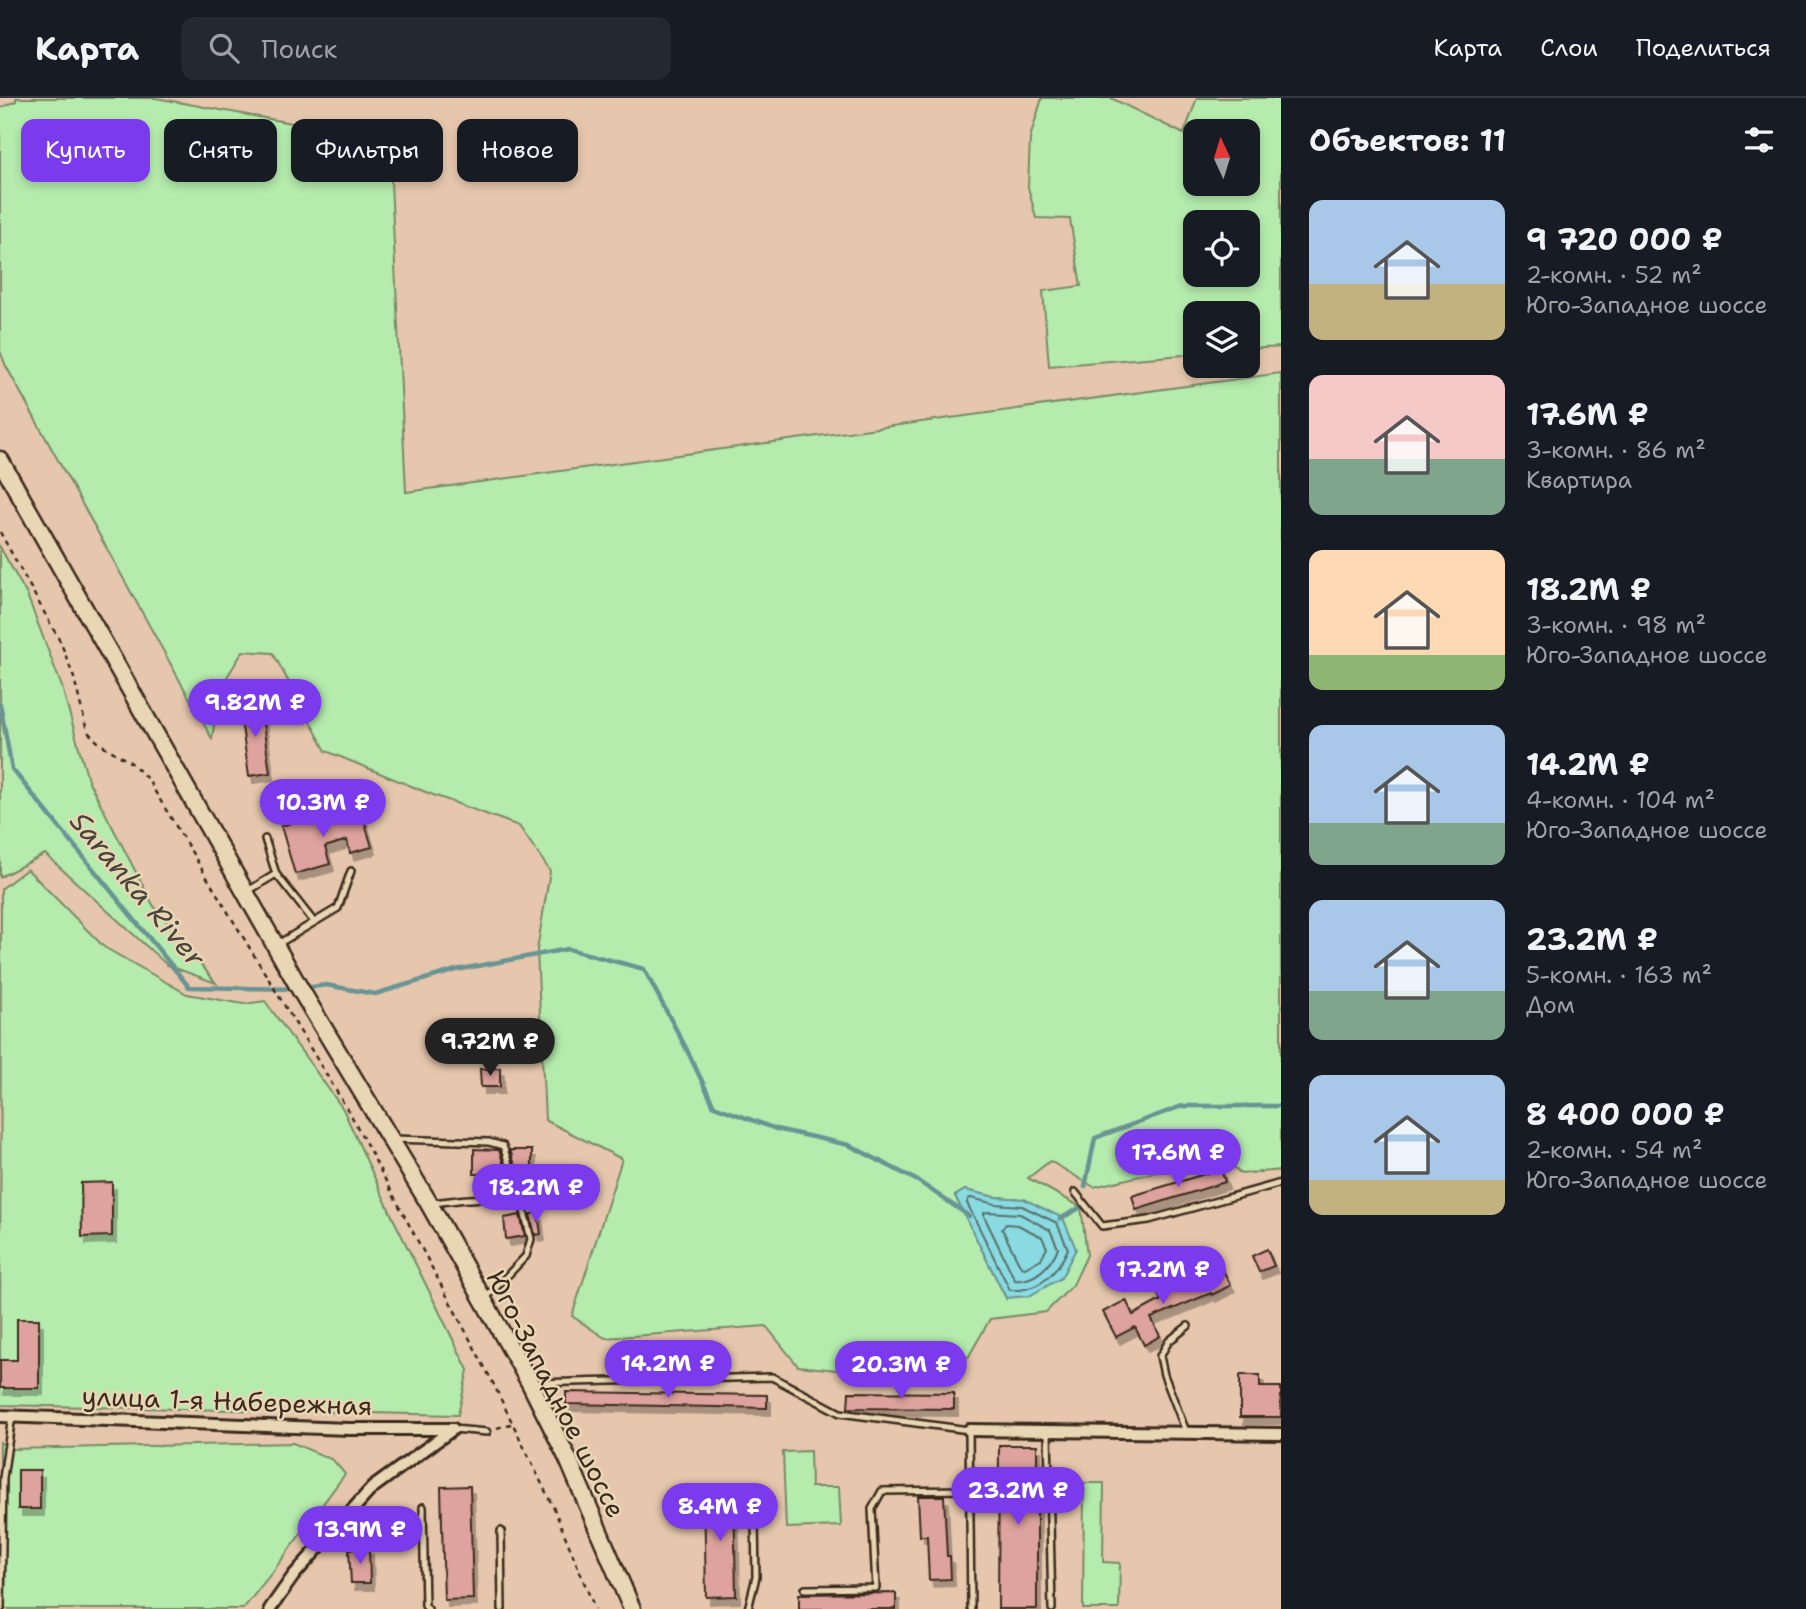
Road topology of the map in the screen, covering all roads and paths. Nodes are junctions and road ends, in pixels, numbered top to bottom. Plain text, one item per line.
1 (0, 460) edge
2 (0, 532) edge
3 (265, 839) dead end
4 (352, 871) dead end
5 (276, 874) junction
6 (246, 892) junction
7 (314, 922) junction
8 (275, 945) junction
9 (391, 1139) junction
10 (1281, 1183) edge
11 (1075, 1192) dead end
12 (522, 1203) junction
13 (429, 1204) junction
14 (482, 1301) junction
15 (1188, 1326) dead end
16 (530, 1384) junction
17 (6, 1416) edge
18 (512, 1423) junction
19 (453, 1429) junction
20 (969, 1430) junction
21 (487, 1432) joint
22 (1048, 1433) junction
23 (1187, 1434) junction
24 (1281, 1434) edge
25 (2, 1478) edge
26 (968, 1490) junction
27 (423, 1507) dead end
28 (755, 1522) dead end
29 (500, 1531) dead end
30 (806, 1589) dead end
31 (1, 1596) edge
32 (1, 1609) edge
33 (270, 1609) edge
34 (428, 1609) edge
35 (502, 1609) edge
36 (595, 1609) edge
37 (632, 1609) edge
38 (748, 1609) edge
39 (971, 1609) edge
40 (1052, 1609) edge

1 - 6 main road
2 - 18 path
3 - 5 lane
4 - 7 lane
5 - 6 lane
5 - 7 lane
6 - 8 main road
7 - 8 lane
8 - 9 main road, Юго-Западное шоссе
9 - 12 lane
9 - 13 main road, Юго-Западное шоссе
10 - 11 lane
12 - 13 lane
12 - 14 lane
13 - 14 main road, Юго-Западное шоссе
14 - 16 main road, Юго-Западное шоссе
15 - 23 lane
16 - 20 lane
16 - 37 main road, Юго-Западное шоссе
17 - 19 street, улица 1-я Набережная
17 - 25 lane
18 - 21 path
18 - 36 path
19 - 21 lane
19 - 33 street
20 - 22 street
20 - 26 lane
22 - 23 street
22 - 40 lane
23 - 24 street
25 - 31 lane
26 - 30 lane
26 - 39 lane
27 - 34 lane
28 - 38 lane
29 - 35 lane
31 - 32 lane

